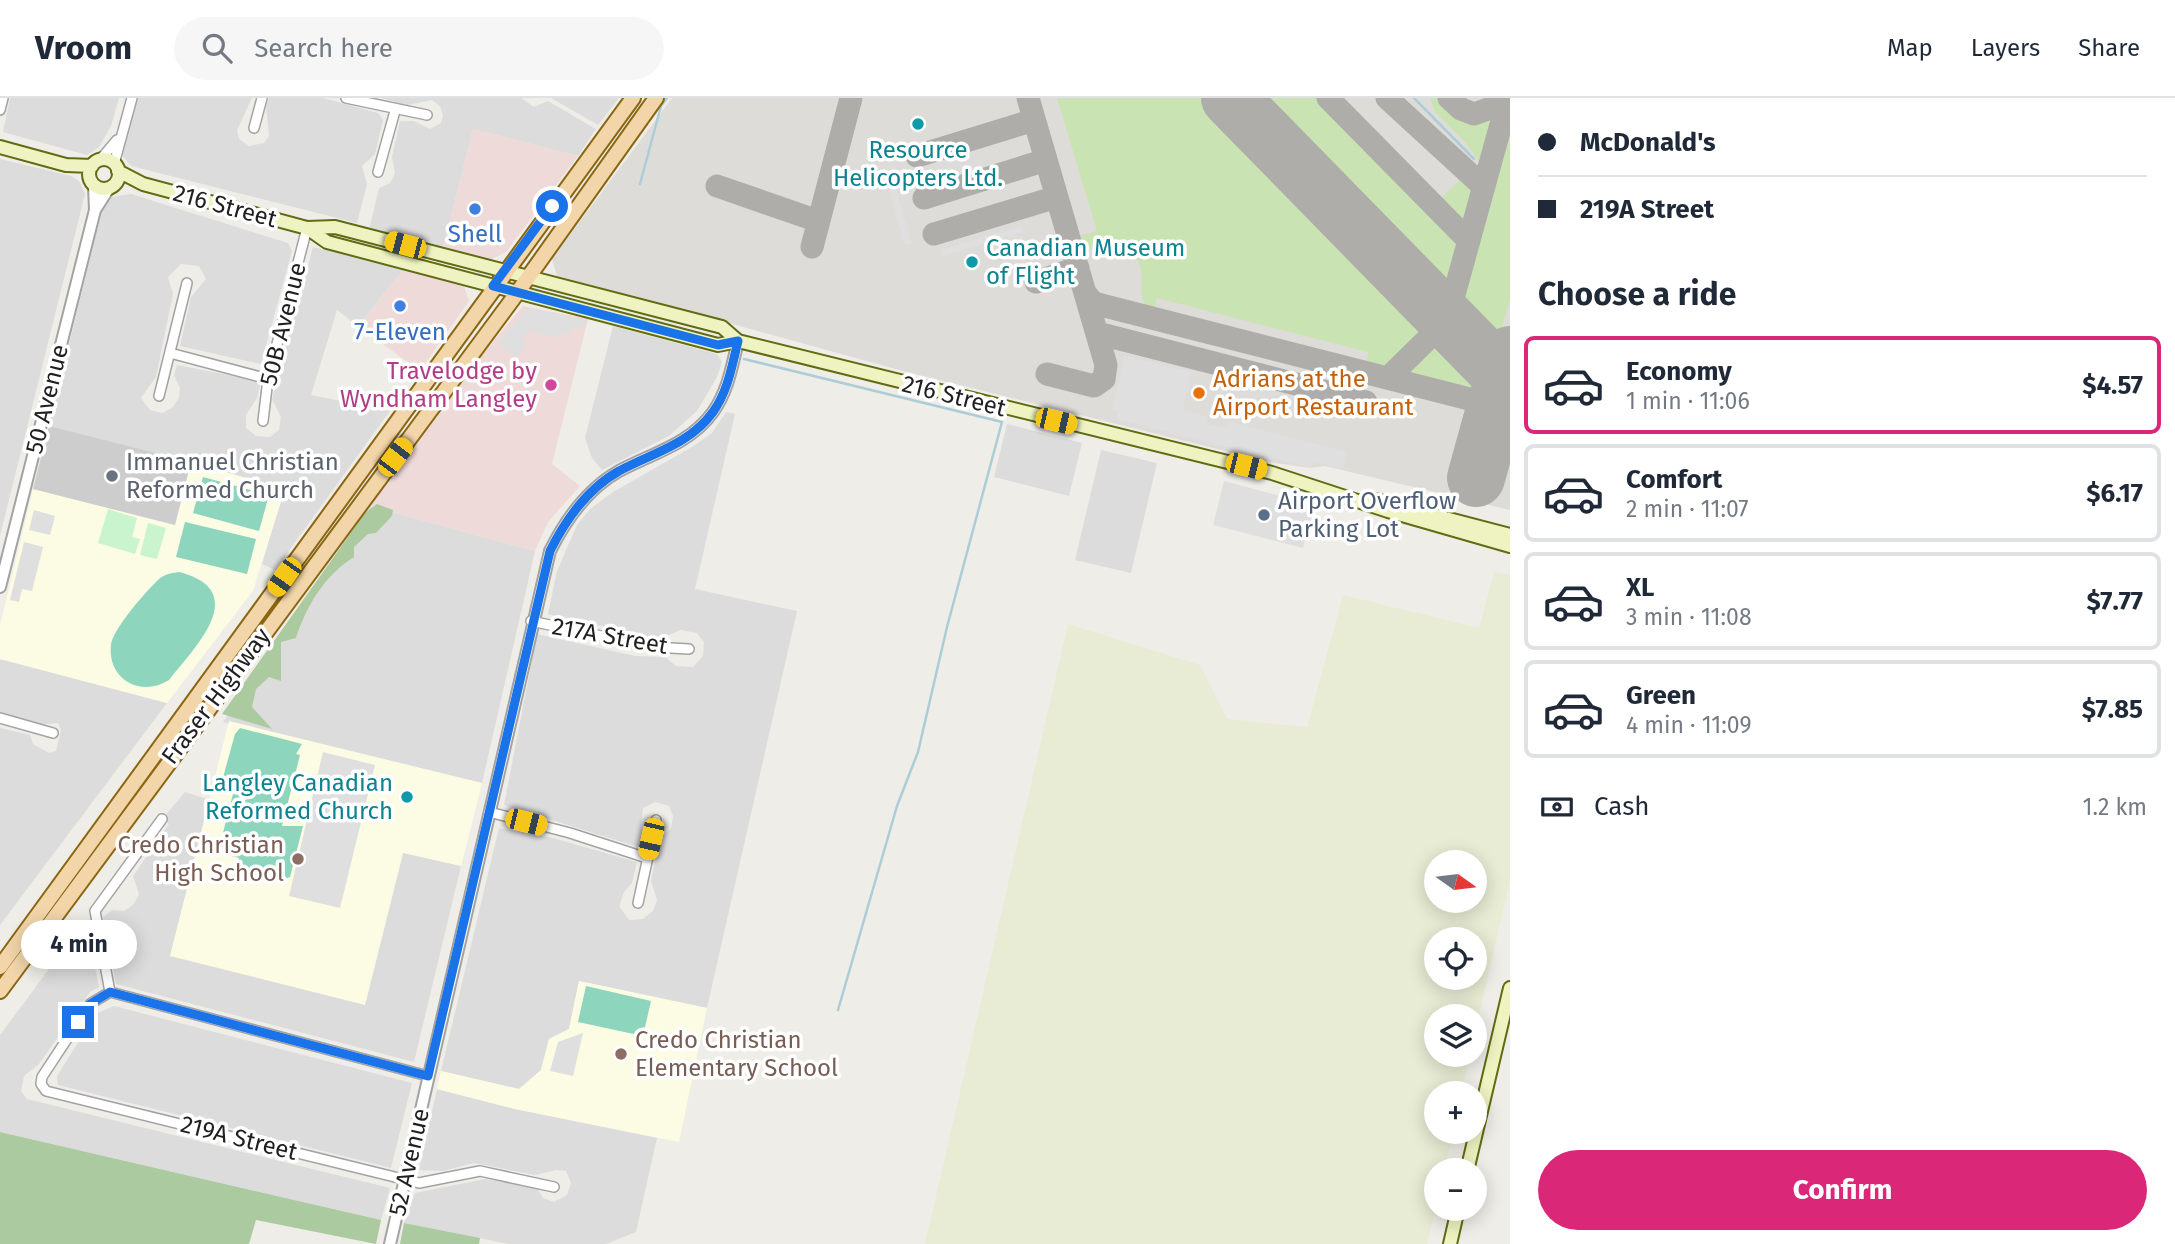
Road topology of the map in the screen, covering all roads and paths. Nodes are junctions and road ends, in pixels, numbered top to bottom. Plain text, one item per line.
1 (3, 98) edge
2 (132, 98) edge
3 (262, 98) edge
4 (346, 98) edge
5 (633, 98) edge
6 (656, 98) edge
7 (0, 110) edge
8 (395, 111) junction
9 (427, 115) dead end
10 (254, 128) dead end
11 (119, 139) junction
12 (0, 147) edge
13 (116, 168) junction
14 (94, 172) junction
15 (378, 173) dead end
16 (143, 184) junction
17 (111, 187) junction
18 (95, 210) junction
19 (307, 228) junction
20 (504, 271) junction
21 (527, 277) junction
22 (187, 283) dead end
23 (493, 286) junction
24 (517, 292) junction
25 (738, 341) junction
26 (170, 353) junction
27 (268, 379) junction
28 (159, 396) dead end
29 (263, 421) dead end
30 (1334, 491) junction
31 (1510, 534) edge
32 (1510, 546) edge
33 (0, 587) edge
34 (531, 621) junction
35 (689, 649) dead end
36 (0, 718) edge
37 (54, 733) dead end
38 (489, 812) junction
39 (162, 819) dead end
40 (656, 820) dead end
41 (647, 858) junction
42 (638, 903) dead end
43 (0, 967) edge
44 (1510, 988) edge
45 (0, 991) edge
46 (110, 992) junction
47 (428, 1076) junction
48 (1470, 1158) edge
49 (405, 1180) junction
50 (554, 1187) dead end
51 (1455, 1221) edge
52 (390, 1244) edge
53 (1450, 1244) edge

1 - 7 street
2 - 11 street
3 - 10 street
4 - 8 street
5 - 20 main road, Fraser Highway
6 - 21 main road, Fraser Highway
8 - 9 street
8 - 15 street
11 - 13 street
11 - 14 street
12 - 14 main road
13 - 14 main road, 216 Street
13 - 16 main road, 216 Street
13 - 17 main road
14 - 17 main road, 216 Street
14 - 18 street, 50 Avenue
16 - 17 main road, 216 Street
16 - 19 main road, 216 Street
17 - 18 street, 50 Avenue
18 - 33 street, 50 Avenue
19 - 20 main road, 216 Street
19 - 23 main road, 216 Street
19 - 27 street, 50B Avenue
20 - 21 main road, 216 Street
20 - 23 main road, Fraser Highway
21 - 24 main road, Fraser Highway
21 - 25 main road, 216 Street
22 - 26 street
23 - 24 main road, 216 Street
23 - 43 main road, Fraser Highway
24 - 25 main road, 216 Street
24 - 45 main road, Fraser Highway
25 - 30 main road, 216 Street
25 - 34 street, 52 Avenue
26 - 27 street
26 - 28 street
27 - 29 street, 50B Avenue
30 - 31 main road, 216 Street
30 - 32 main road, 216 Street
34 - 35 street, 217A Street
34 - 38 street, 52 Avenue
36 - 37 street
38 - 41 street
38 - 47 street, 52 Avenue
39 - 46 street
40 - 41 street
41 - 42 street
44 - 48 main road
46 - 47 street
46 - 49 street, 219A Street
47 - 49 street, 52 Avenue
49 - 50 street, 219A Street
49 - 52 street, 52 Avenue
51 - 53 main road

